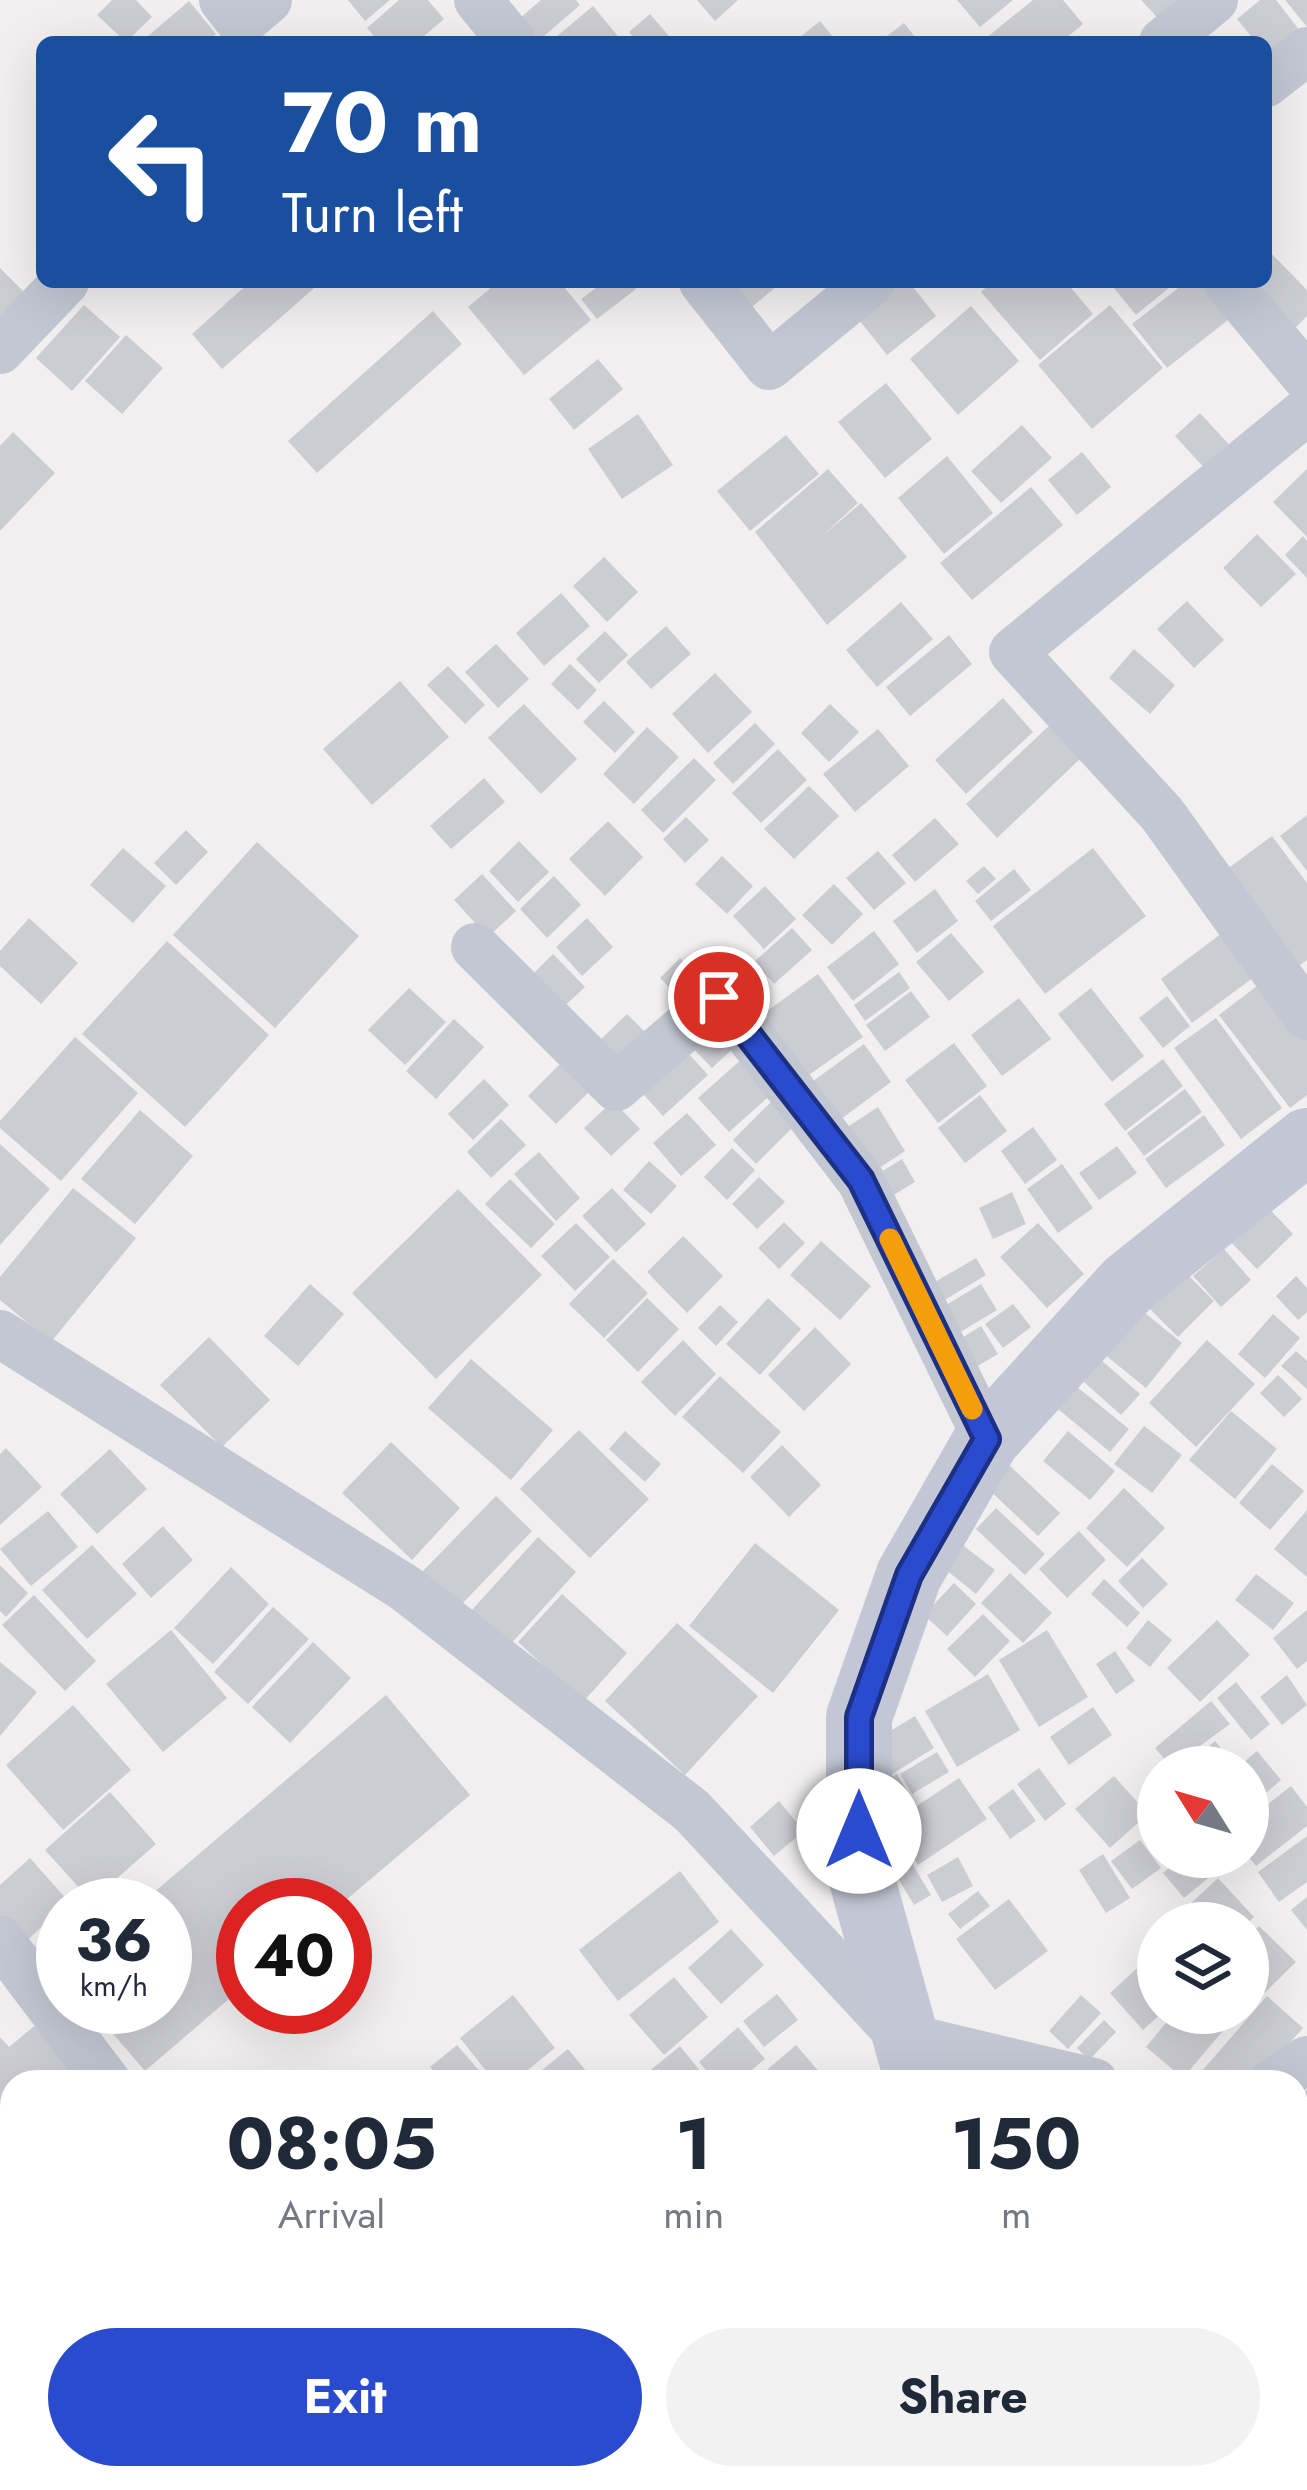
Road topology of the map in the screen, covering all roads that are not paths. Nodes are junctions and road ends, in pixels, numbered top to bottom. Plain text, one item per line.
1 (223, 0) edge
2 (268, 0) edge
3 (478, 0) edge
4 (1214, 0) edge
5 (507, 36) edge
6 (1170, 36) edge
7 (1307, 51) edge
8 (1272, 78) edge
9 (59, 288) edge
10 (708, 288) edge
11 (864, 288) edge
12 (1232, 288) edge
13 (0, 350) edge
14 (1307, 378) edge
15 (1307, 411) edge
16 (475, 947) dead end
17 (1307, 1016) edge
18 (1307, 1141) edge
19 (0, 1334) edge
20 (987, 1439) junction
21 (0, 1940) edge
22 (909, 2059) edge
23 (98, 2070) edge
24 (997, 2070) edge

1 - 2 street
3 - 5 street
4 - 6 street
7 - 8 street
9 - 13 street
10 - 11 street
12 - 14 street
15 - 17 street
16 - 20 street
18 - 20 street
19 - 22 street
20 - 22 street
21 - 23 street
22 - 24 street

